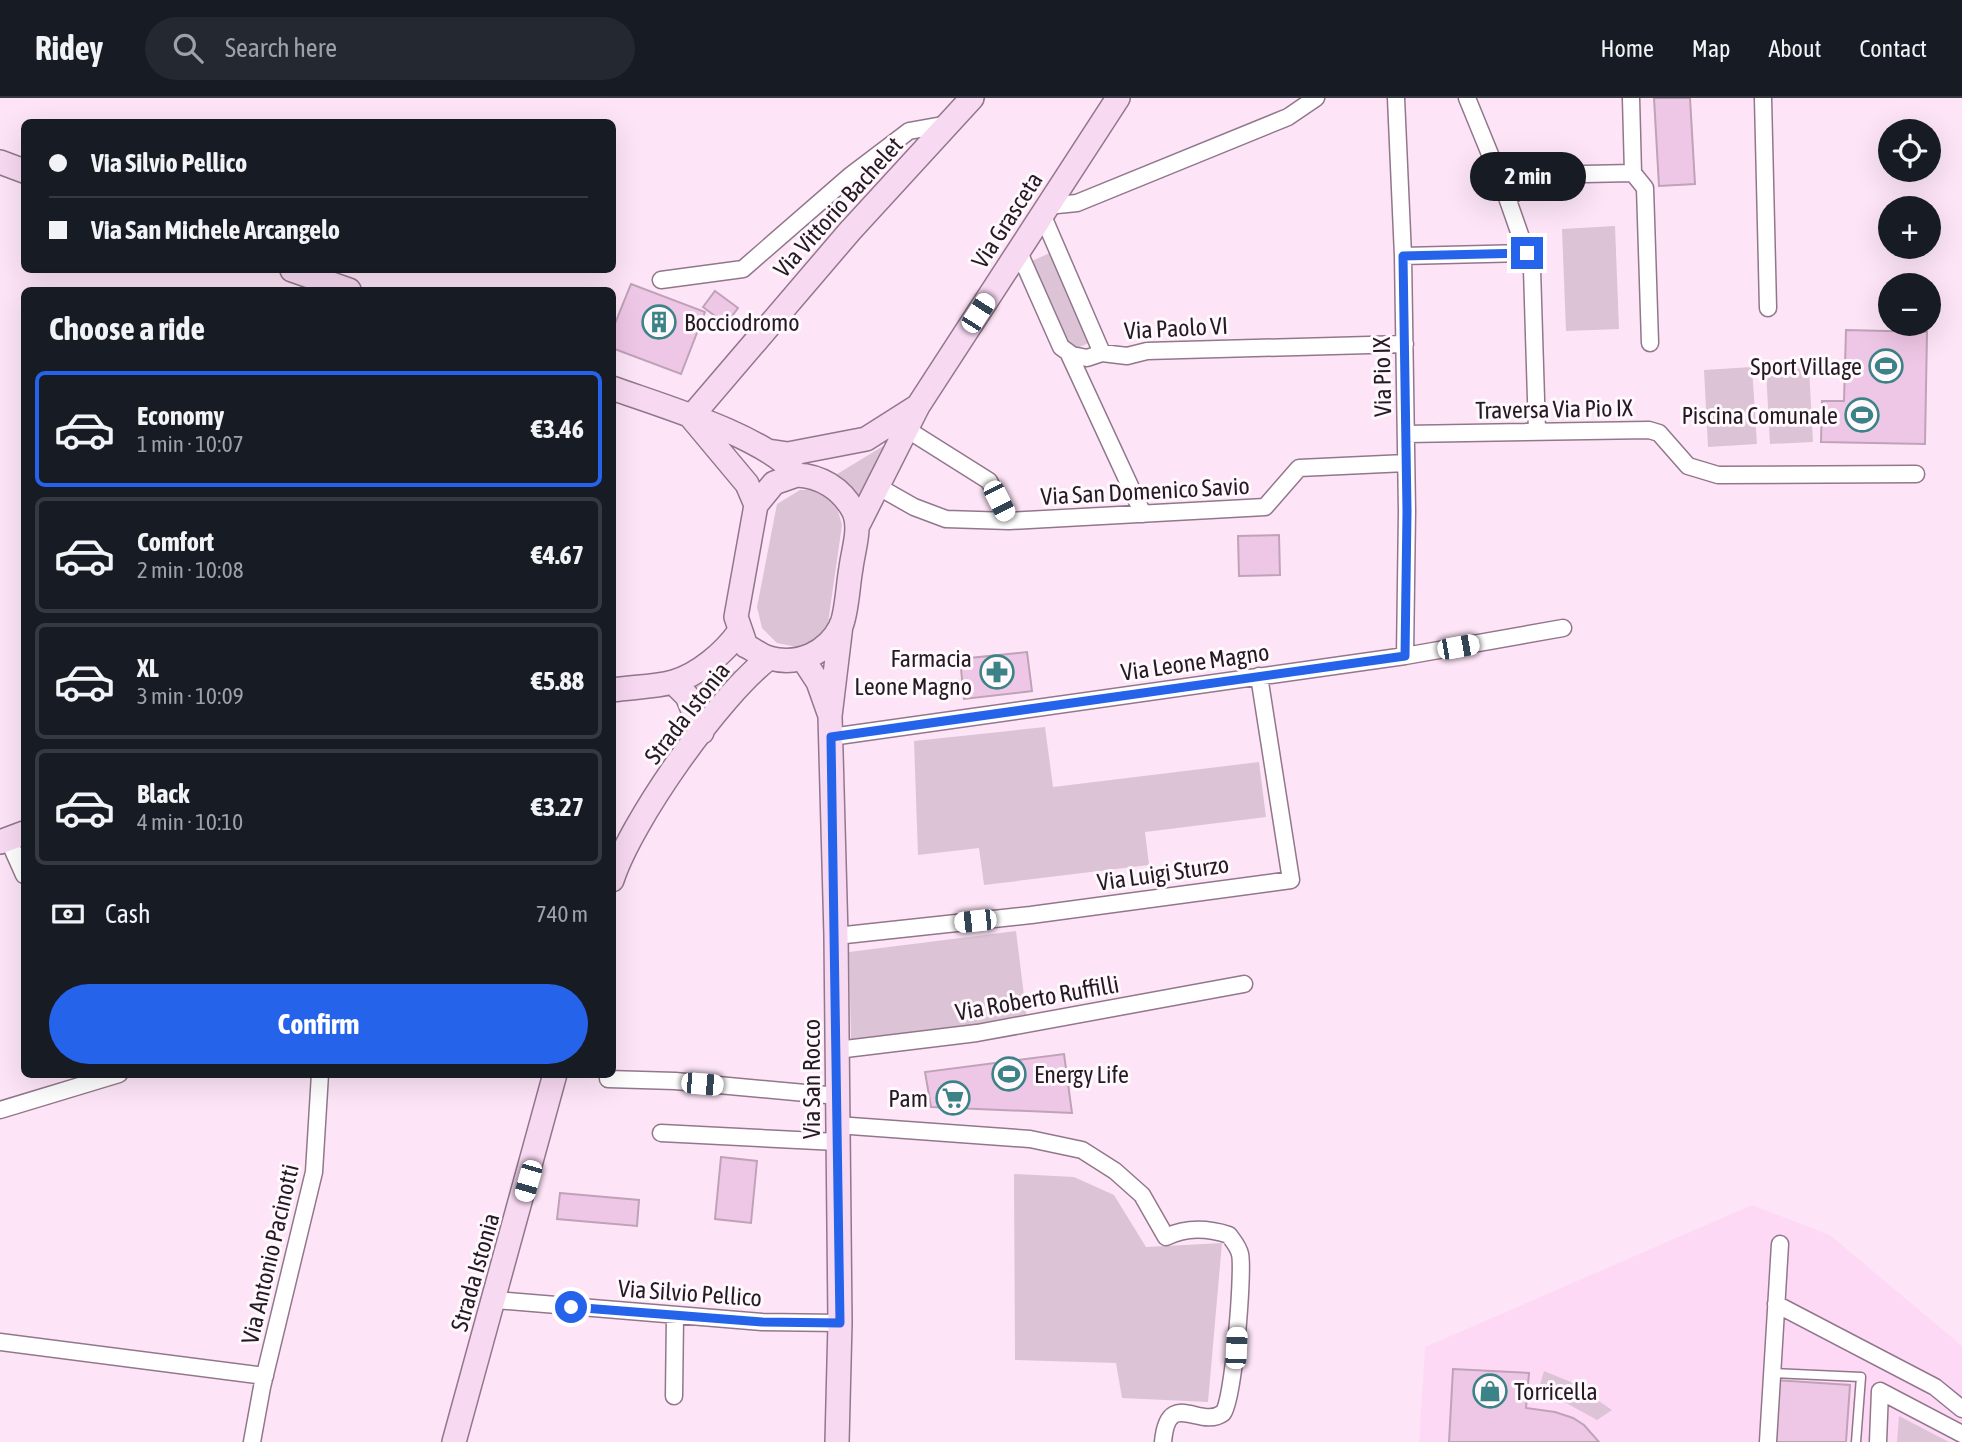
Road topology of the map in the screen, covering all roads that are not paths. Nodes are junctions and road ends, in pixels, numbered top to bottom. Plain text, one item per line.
1 (972, 98) edge
2 (1118, 98) edge
3 (1316, 98) edge
4 (1396, 98) edge
5 (1467, 98) edge
6 (1631, 98) edge
7 (1763, 98) edge
8 (948, 124) junction
9 (0, 162) edge
10 (21, 170) edge
11 (1633, 173) junction
12 (1508, 199) junction
13 (1045, 210) junction
14 (1018, 250) junction
15 (1527, 253) junction
16 (1403, 256) junction
17 (300, 273) edge
18 (661, 280) dead end
19 (339, 287) edge
20 (1768, 307) dead end
21 (1650, 343) dead end
22 (1405, 344) junction
23 (1068, 352) junction
24 (1102, 353) junction
25 (616, 389) edge
26 (918, 406) junction
27 (691, 417) junction
28 (908, 430) junction
29 (878, 432) junction
30 (1537, 432) junction
31 (1406, 434) junction
32 (767, 451) junction
33 (1406, 463) junction
34 (1916, 474) dead end
35 (804, 475) junction
36 (877, 486) junction
37 (755, 505) junction
38 (1143, 514) junction
39 (1009, 521) junction
40 (857, 527) junction
41 (841, 625) junction
42 (1563, 628) dead end
43 (740, 632) junction
44 (1405, 656) junction
45 (769, 658) junction
46 (803, 659) junction
47 (1259, 676) junction
48 (673, 682) junction
49 (616, 689) edge
50 (831, 727) junction
51 (702, 732) junction
52 (11, 838) edge
53 (21, 866) edge
54 (616, 872) edge
55 (836, 936) junction
56 (1244, 984) dead end
57 (837, 1050) junction
58 (106, 1078) edge
59 (320, 1078) edge
60 (554, 1078) edge
61 (608, 1079) dead end
62 (838, 1096) junction
63 (0, 1110) edge
64 (661, 1133) dead end
65 (837, 1133) junction
66 (1780, 1244) dead end
67 (495, 1300) junction
68 (1776, 1304) junction
69 (675, 1315) junction
70 (840, 1323) junction
71 (0, 1342) edge
72 (1772, 1373) junction
73 (265, 1376) junction
74 (674, 1396) dead end
75 (1962, 1409) edge
76 (1962, 1434) edge
77 (252, 1442) edge
78 (454, 1442) edge
79 (837, 1442) edge
80 (1163, 1442) edge
81 (1768, 1442) edge
82 (1856, 1442) edge
83 (1878, 1442) edge

1 - 8 street, Via Vittorio Bachelet
2 - 13 street, Via Grasceta
3 - 13 street
4 - 16 street, Via Pio IX
5 - 12 street
6 - 11 street
7 - 20 street
8 - 18 street
8 - 27 street, Via Vittorio Bachelet
9 - 10 street
11 - 12 street
11 - 21 street
12 - 15 street
13 - 14 street, Via Grasceta
13 - 24 street, Via Paolo VI
14 - 23 street
14 - 26 street, Via Grasceta
15 - 16 street
15 - 30 street
16 - 22 street, Via Pio IX
17 - 19 street
22 - 24 street, Via Paolo VI
22 - 31 street, Via Pio IX
23 - 24 street
23 - 38 street
25 - 27 street
26 - 28 street
26 - 29 street
27 - 32 street
27 - 37 street
28 - 36 street
28 - 39 street, Via San Domenico Savio
29 - 32 street
29 - 35 street
30 - 31 street, Traversa Via Pio IX
30 - 34 street, Traversa Via Pio IX
31 - 33 street, Via Pio IX
32 - 35 street
33 - 38 street, Via San Domenico Savio
33 - 44 street, Via Pio IX
35 - 37 street
35 - 40 street
36 - 39 street
36 - 40 street
37 - 43 street
38 - 39 street, Via San Domenico Savio
40 - 41 street
41 - 46 street
41 - 50 street
42 - 44 street, Via Leone Magno
43 - 45 street
43 - 48 street
44 - 47 street, Via Leone Magno
45 - 46 street
45 - 51 street, Strada Istonia
46 - 50 street
47 - 50 street, Via Leone Magno
47 - 55 street, Via Luigi Sturzo
48 - 49 street
48 - 51 street
50 - 55 street, Via San Rocco
51 - 54 street, Strada Istonia
52 - 53 street
55 - 57 street, Via San Rocco
56 - 57 street, Via Roberto Ruffilli
57 - 62 street, Via San Rocco
58 - 63 street
59 - 73 street, Via Antonio Pacinotti
60 - 67 street, Strada Istonia
61 - 62 street
62 - 65 street, Via San Rocco
64 - 65 street
65 - 70 street, Via San Rocco
65 - 80 street
66 - 68 street
67 - 69 street, Via Silvio Pellico
67 - 78 street, Strada Istonia
68 - 72 street
68 - 75 street
69 - 70 street, Via Silvio Pellico
69 - 74 street
70 - 79 street, Via San Rocco
71 - 73 street
72 - 81 street
72 - 82 lane
73 - 77 street, Via Antonio Pacinotti
76 - 83 street

